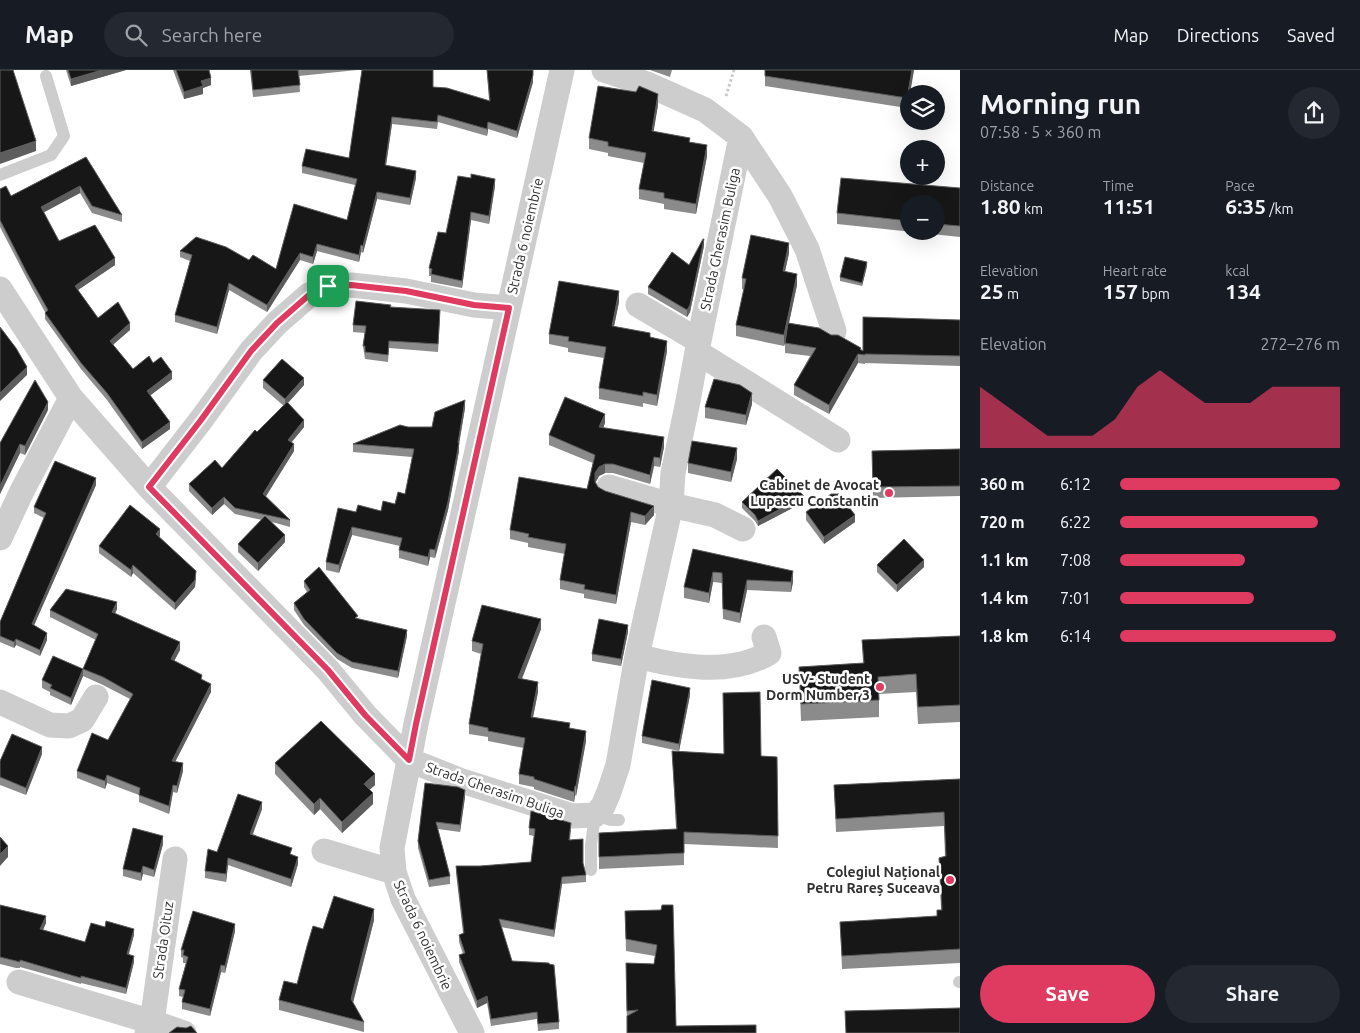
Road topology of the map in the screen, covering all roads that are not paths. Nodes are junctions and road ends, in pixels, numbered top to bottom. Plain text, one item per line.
1 (562, 70) edge
2 (604, 70) edge
3 (46, 76) dead end
4 (741, 137) junction
5 (0, 175) edge
6 (0, 289) edge
7 (638, 305) dead end
8 (509, 308) junction
9 (834, 331) dead end
10 (698, 346) junction
11 (71, 398) junction
12 (838, 440) dead end
13 (149, 487) junction
14 (609, 487) dead end
15 (671, 505) junction
16 (743, 529) dead end
17 (0, 538) edge
18 (764, 637) dead end
19 (637, 656) junction
20 (96, 697) dead end
21 (0, 702) edge
22 (409, 760) junction
23 (607, 818) junction
24 (324, 851) dead end
25 (175, 859) dead end
26 (591, 870) dead end
27 (394, 872) junction
28 (19, 982) dead end
29 (150, 1027) edge
30 (184, 1033) edge
31 (472, 1033) edge

1 - 8 street, Strada 6 noiembrie
2 - 4 street, Strada Gherasim Buliga
3 - 5 lane
4 - 9 street, Strada Gherasim Buliga
4 - 10 street, Strada Gherasim Buliga
6 - 11 street
7 - 10 street
8 - 13 street
8 - 22 street, Strada 6 noiembrie
10 - 12 street
10 - 15 street, Strada Gherasim Buliga
11 - 13 street
11 - 17 street
13 - 22 street
14 - 15 street
15 - 16 street
15 - 19 street, Strada Gherasim Buliga
18 - 19 street
19 - 23 street, Strada Gherasim Buliga
20 - 21 street
22 - 23 street, Strada Gherasim Buliga
22 - 27 street, Strada 6 noiembrie
23 - 26 lane
24 - 27 street
25 - 29 street, Strada Oituz
27 - 31 street, Strada 6 noiembrie
28 - 29 street
29 - 30 street

